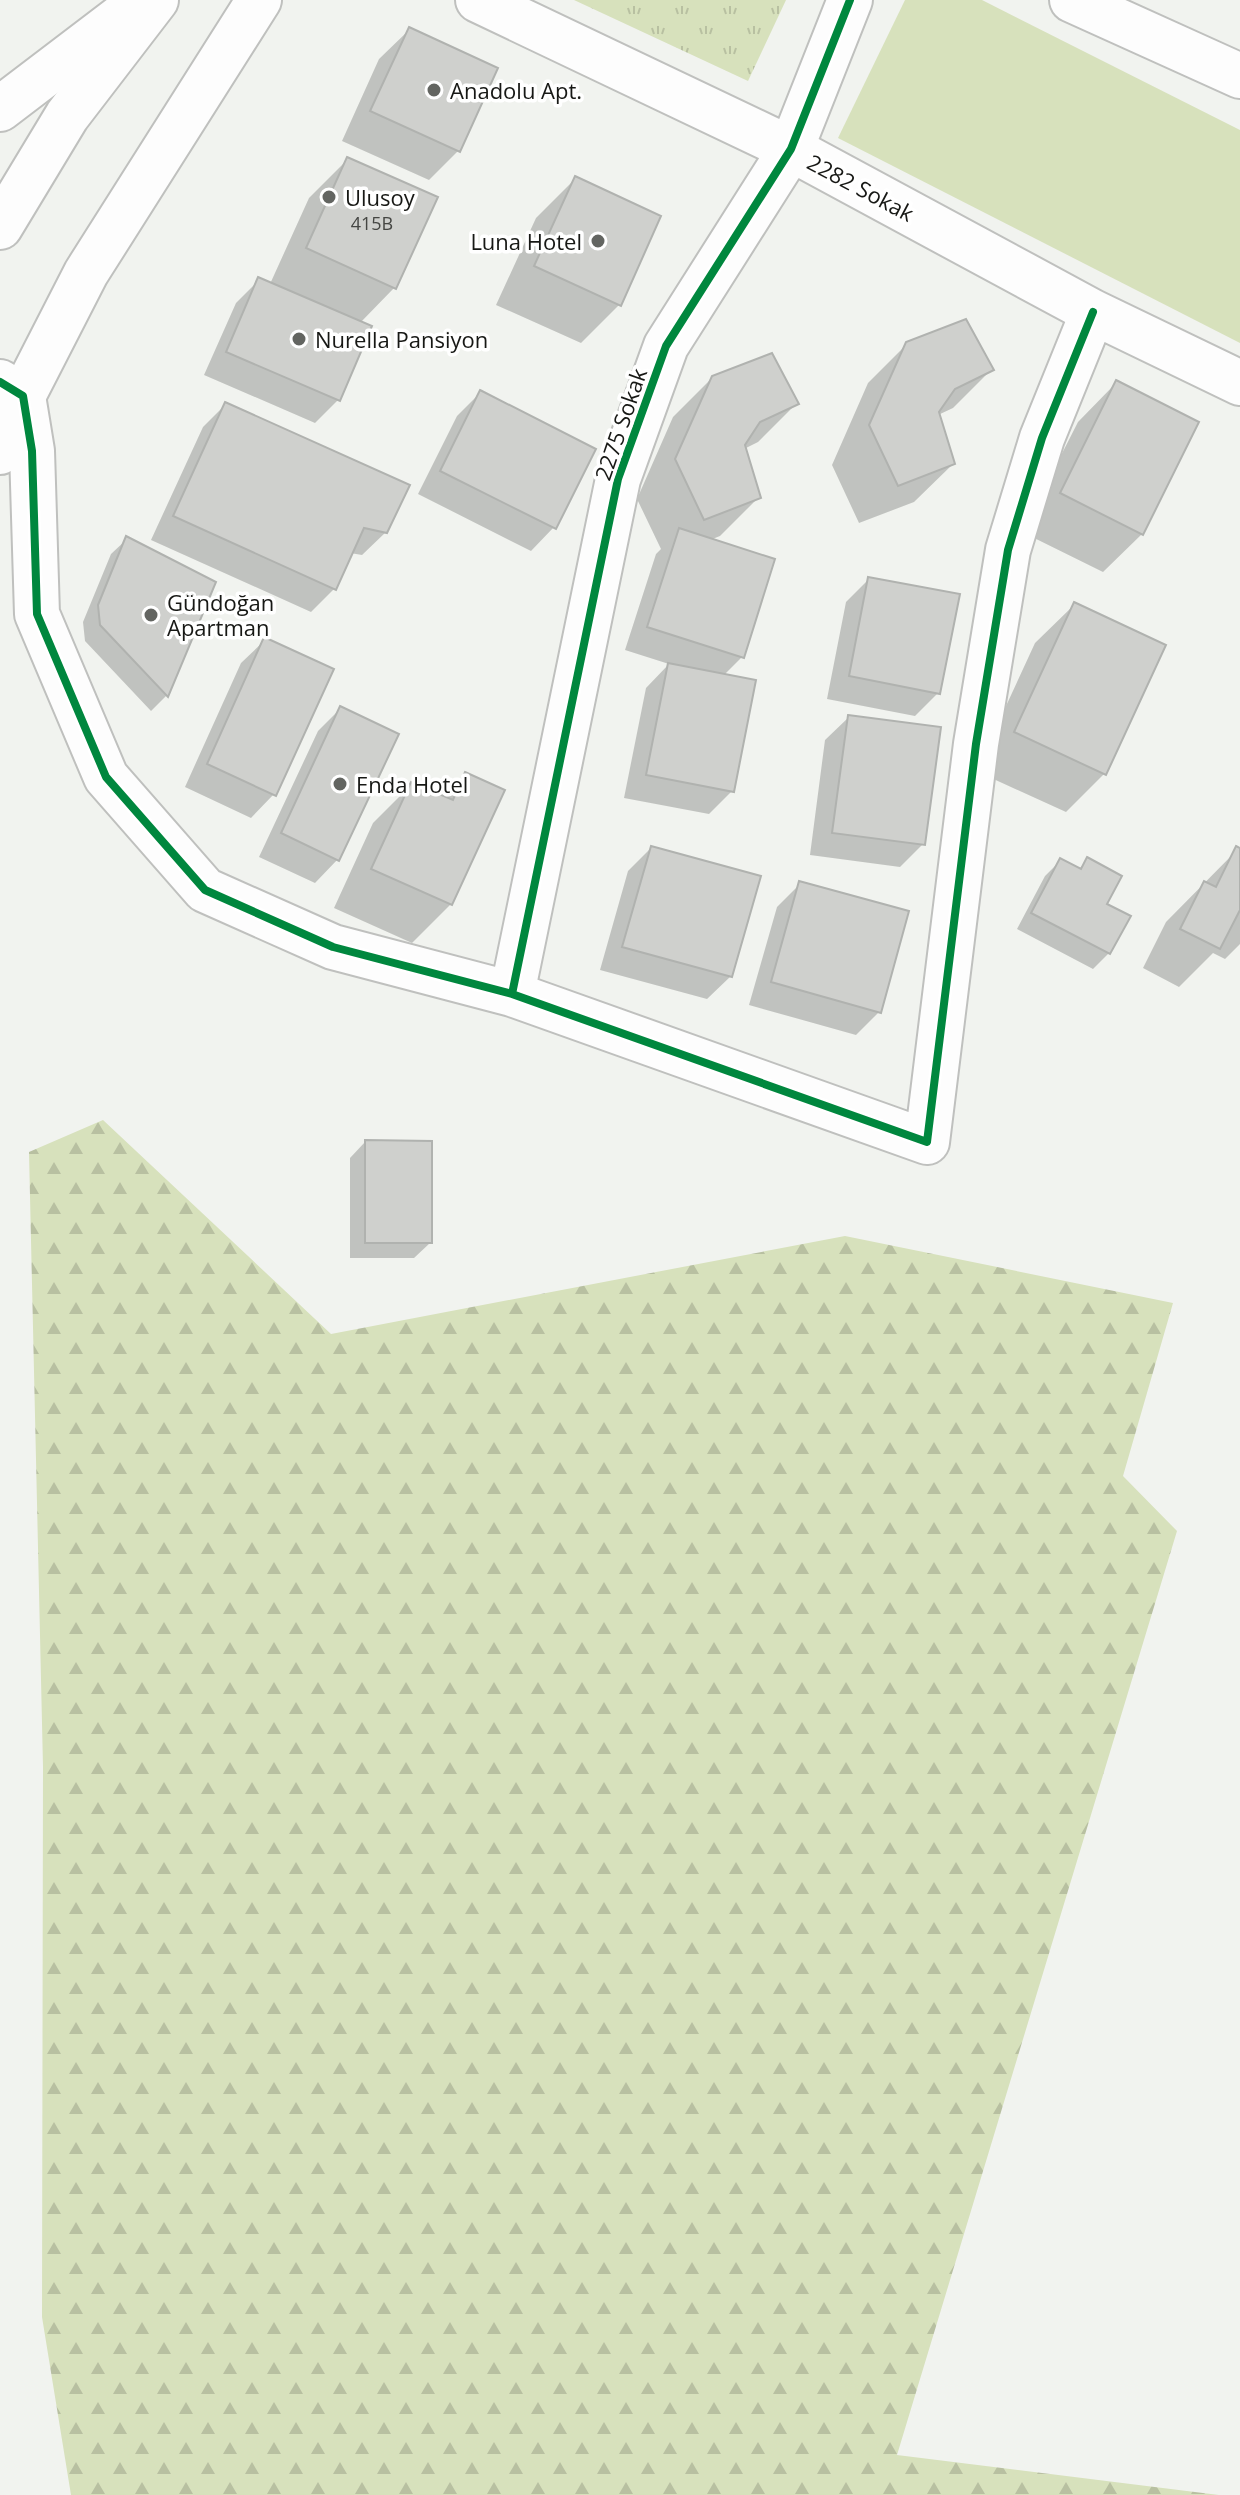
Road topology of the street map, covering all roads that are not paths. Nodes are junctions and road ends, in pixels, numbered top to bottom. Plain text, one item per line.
1 (143, 0) edge
2 (156, 0) edge
3 (259, 0) edge
4 (478, 0) edge
5 (850, 0) edge
6 (1072, 0) edge
7 (1240, 76) edge
8 (0, 109) edge
9 (791, 149) junction
10 (0, 227) edge
11 (1093, 312) junction
12 (1240, 383) edge
13 (11, 389) edge
14 (0, 452) edge
15 (512, 994) junction

1 - 8 street
2 - 10 street
3 - 13 street
4 - 9 street, 2282 Sokak
5 - 9 street, 2275 Sokak
6 - 7 street
9 - 11 street, 2282 Sokak
9 - 15 street, 2275 Sokak
11 - 12 street, 2282 Sokak
11 - 15 street
13 - 14 street
13 - 15 street

